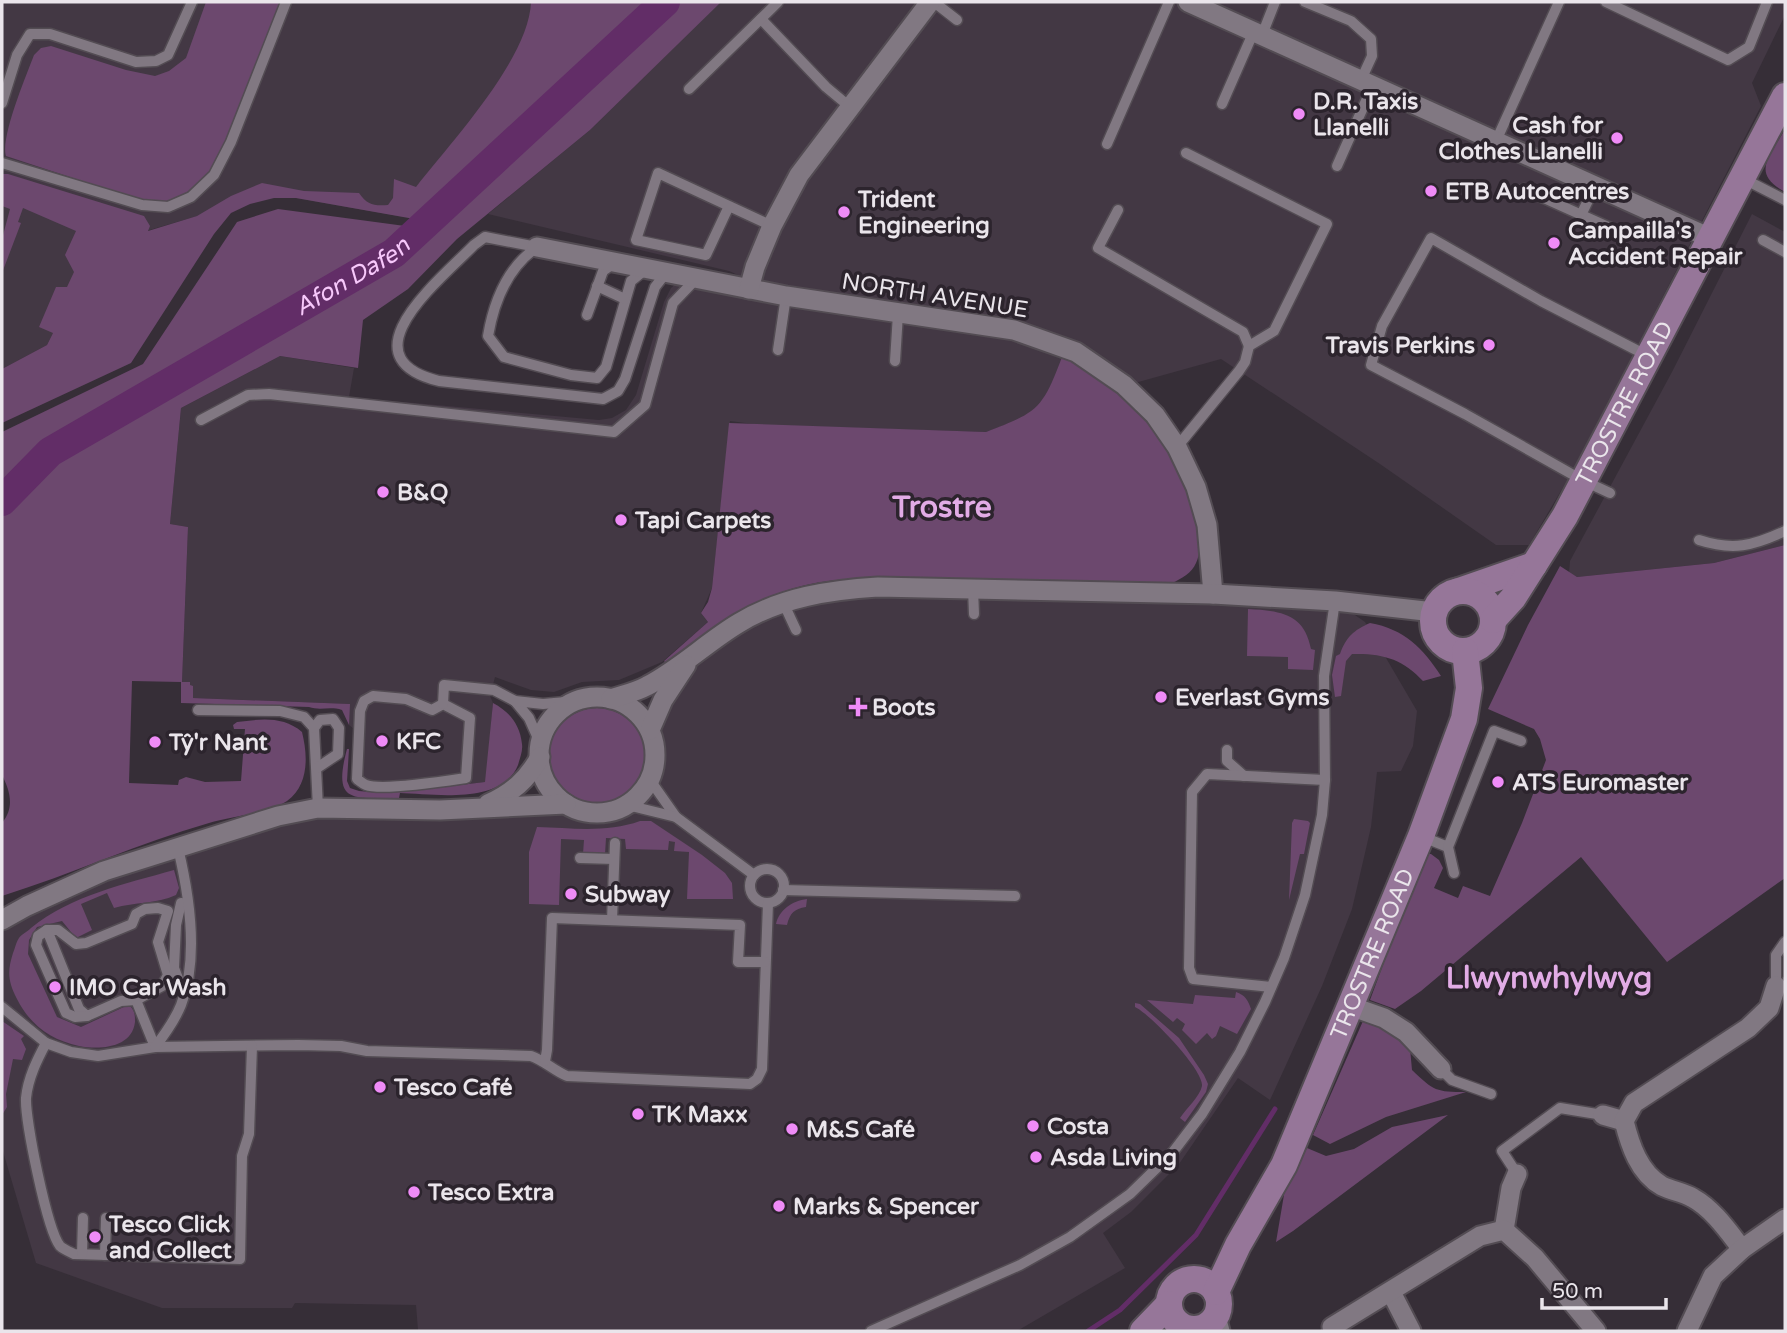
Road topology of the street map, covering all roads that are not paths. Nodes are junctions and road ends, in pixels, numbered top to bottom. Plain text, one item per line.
1 (192, 2) edge
2 (286, 2) edge
3 (778, 2) edge
4 (932, 2) edge
5 (1169, 2) edge
6 (1188, 2) edge
7 (1275, 2) edge
8 (1305, 2) edge
9 (1559, 2) edge
10 (1606, 2) edge
11 (1767, 2) edge
12 (761, 19) junction
13 (957, 20) dead end
14 (1258, 33) junction
15 (1367, 83) junction
16 (689, 89) dead end
17 (1785, 96) edge
18 (2, 103) edge
19 (1222, 104) dead end
20 (850, 107) junction
21 (1496, 141) junction
22 (1107, 144) dead end
23 (1186, 153) dead end
24 (2, 163) edge
25 (1337, 166) dead end
26 (1741, 178) junction
27 (1595, 186) junction
28 (1524, 189) dead end
29 (1785, 200) edge
30 (729, 206) junction
31 (1118, 210) dead end
32 (1581, 215) junction
33 (772, 226) junction
34 (1615, 230) dead end
35 (1710, 238) junction
36 (1763, 240) dead end
37 (537, 247) junction
38 (1785, 251) edge
39 (615, 263) junction
40 (646, 269) junction
41 (671, 274) junction
42 (696, 279) junction
43 (597, 286) junction
44 (749, 289) junction
45 (786, 296) junction
46 (625, 299) junction
47 (898, 314) junction
48 (587, 315) dead end
49 (1249, 346) junction
50 (778, 350) dead end
51 (1649, 356) junction
52 (895, 361) dead end
53 (201, 420) dead end
54 (1177, 447) junction
55 (1584, 481) junction
56 (1610, 493) dead end
57 (1785, 531) edge
58 (1699, 540) dead end
59 (1534, 565) junction
60 (973, 589) junction
61 (1213, 594) junction
62 (1335, 601) junction
63 (783, 602) junction
64 (1480, 604) junction
65 (1434, 612) junction
66 (974, 614) dead end
67 (796, 631) dead end
68 (1465, 651) junction
69 (691, 659) junction
70 (611, 699) junction
71 (514, 701) junction
72 (577, 701) junction
73 (443, 705) junction
74 (198, 710) dead end
75 (314, 728) junction
76 (650, 730) junction
77 (1521, 741) dead end
78 (1227, 750) dead end
79 (540, 751) junction
80 (317, 768) junction
81 (1245, 776) junction
82 (650, 780) junction
83 (1325, 780) junction
84 (566, 804) junction
85 (627, 804) junction
86 (318, 808) junction
87 (477, 808) junction
88 (676, 817) junction
89 (1421, 836) junction
90 (615, 844) dead end
91 (1448, 847) junction
92 (178, 848) junction
93 (580, 858) dead end
94 (614, 859) junction
95 (1454, 873) dead end
96 (754, 876) junction
97 (783, 890) junction
98 (188, 892) junction
99 (1015, 896) dead end
100 (181, 903) junction
101 (768, 903) junction
102 (168, 911) junction
103 (2, 920) edge
104 (612, 920) junction
105 (47, 930) junction
106 (1785, 942) edge
107 (765, 962) junction
108 (1776, 986) joint
109 (1271, 987) junction
110 (184, 994) junction
111 (136, 1000) junction
112 (1350, 1006) junction
113 (2, 1007) edge
114 (88, 1016) junction
115 (46, 1042) junction
116 (252, 1046) junction
117 (155, 1047) junction
118 (545, 1061) junction
119 (1441, 1069) joint
120 (1490, 1094) dead end
121 (1603, 1115) joint
122 (1624, 1121) junction
123 (1517, 1174) joint
124 (83, 1218) dead end
125 (106, 1218) dead end
126 (1785, 1219) edge
127 (1504, 1230) junction
128 (1742, 1250) junction
129 (82, 1254) junction
130 (105, 1255) junction
131 (1391, 1292) junction
132 (1199, 1313) edge
133 (1328, 1329) edge
134 (871, 1331) edge
135 (1143, 1331) edge
136 (1152, 1331) edge
137 (1411, 1331) edge
138 (1596, 1331) edge
139 (1687, 1331) edge

1 - 18 lane
2 - 24 lane
3 - 12 lane
4 - 13 lane
4 - 20 street
5 - 22 lane
6 - 14 street
7 - 14 lane
8 - 15 lane
9 - 21 lane
10 - 11 lane
12 - 16 lane
12 - 20 lane
14 - 15 street
14 - 19 lane
15 - 21 street
15 - 25 lane
17 - 26 main road, TROSTRE ROAD
20 - 33 street
21 - 27 street
23 - 49 lane
26 - 29 lane
26 - 35 main road, TROSTRE ROAD
27 - 32 lane
27 - 35 street
28 - 32 lane
30 - 30 lane
30 - 33 lane
31 - 49 lane
32 - 34 lane
33 - 44 street
35 - 51 main road, TROSTRE ROAD
36 - 38 lane
37 - 39 street, NORTH AVENUE
37 - 41 lane
37 - 46 lane
39 - 40 street, NORTH AVENUE
39 - 43 lane
40 - 41 street, NORTH AVENUE
40 - 46 lane
41 - 42 street, NORTH AVENUE
42 - 44 street, NORTH AVENUE
42 - 53 lane
43 - 46 lane
43 - 48 lane
44 - 45 street, NORTH AVENUE
45 - 47 street, NORTH AVENUE
45 - 50 lane
47 - 52 lane
47 - 54 street, NORTH AVENUE
49 - 54 lane
51 - 55 main road, TROSTRE ROAD
51 - 55 lane
54 - 61 street, NORTH AVENUE
55 - 56 lane
55 - 59 main road, TROSTRE ROAD
57 - 58 lane
59 - 64 main road
59 - 64 main road, TROSTRE ROAD
60 - 61 street
60 - 63 street
60 - 66 lane
61 - 62 street
62 - 65 street
62 - 83 lane
63 - 67 lane
63 - 69 street
64 - 65 main road, TROSTRE ROAD
64 - 68 main road, TROSTRE ROAD
65 - 68 main road
68 - 89 main road, TROSTRE ROAD
69 - 70 street
69 - 76 street
70 - 72 street
70 - 76 street
71 - 72 lane
71 - 73 lane
71 - 79 lane
72 - 79 street
73 - 73 lane
74 - 75 lane
75 - 80 lane
75 - 80 lane
76 - 82 street
77 - 91 lane
78 - 81 lane
79 - 84 street
79 - 87 street
80 - 86 lane
81 - 83 lane
81 - 109 lane
82 - 85 street
82 - 88 lane
83 - 109 lane
84 - 85 street
84 - 87 street
85 - 88 lane
86 - 87 street
86 - 92 street
88 - 96 lane
89 - 91 lane
89 - 112 main road, TROSTRE ROAD
90 - 94 lane
91 - 95 lane
92 - 98 lane
92 - 103 street
93 - 94 lane
94 - 104 lane
96 - 97 lane
96 - 101 lane
97 - 99 lane
97 - 101 lane
98 - 100 lane
98 - 110 lane
100 - 102 lane
100 - 110 lane
101 - 107 lane
102 - 105 lane
102 - 111 lane
104 - 107 lane
104 - 118 lane
105 - 114 lane
105 - 114 lane
106 - 108 lane
107 - 118 lane
108 - 122 street
109 - 134 lane
110 - 117 lane
111 - 114 lane
111 - 117 lane
112 - 119 street
112 - 132 main road, TROSTRE ROAD
113 - 115 lane
115 - 117 lane
115 - 129 lane
116 - 117 lane
116 - 118 lane
116 - 130 lane
119 - 120 lane
121 - 122 street
121 - 123 lane
122 - 128 street
123 - 127 street
124 - 129 lane
125 - 130 lane
126 - 128 street
127 - 131 street
127 - 138 street
128 - 139 street
129 - 130 lane
131 - 133 street
131 - 137 street
132 - 135 main road, TROSTRE ROAD
132 - 136 main road

